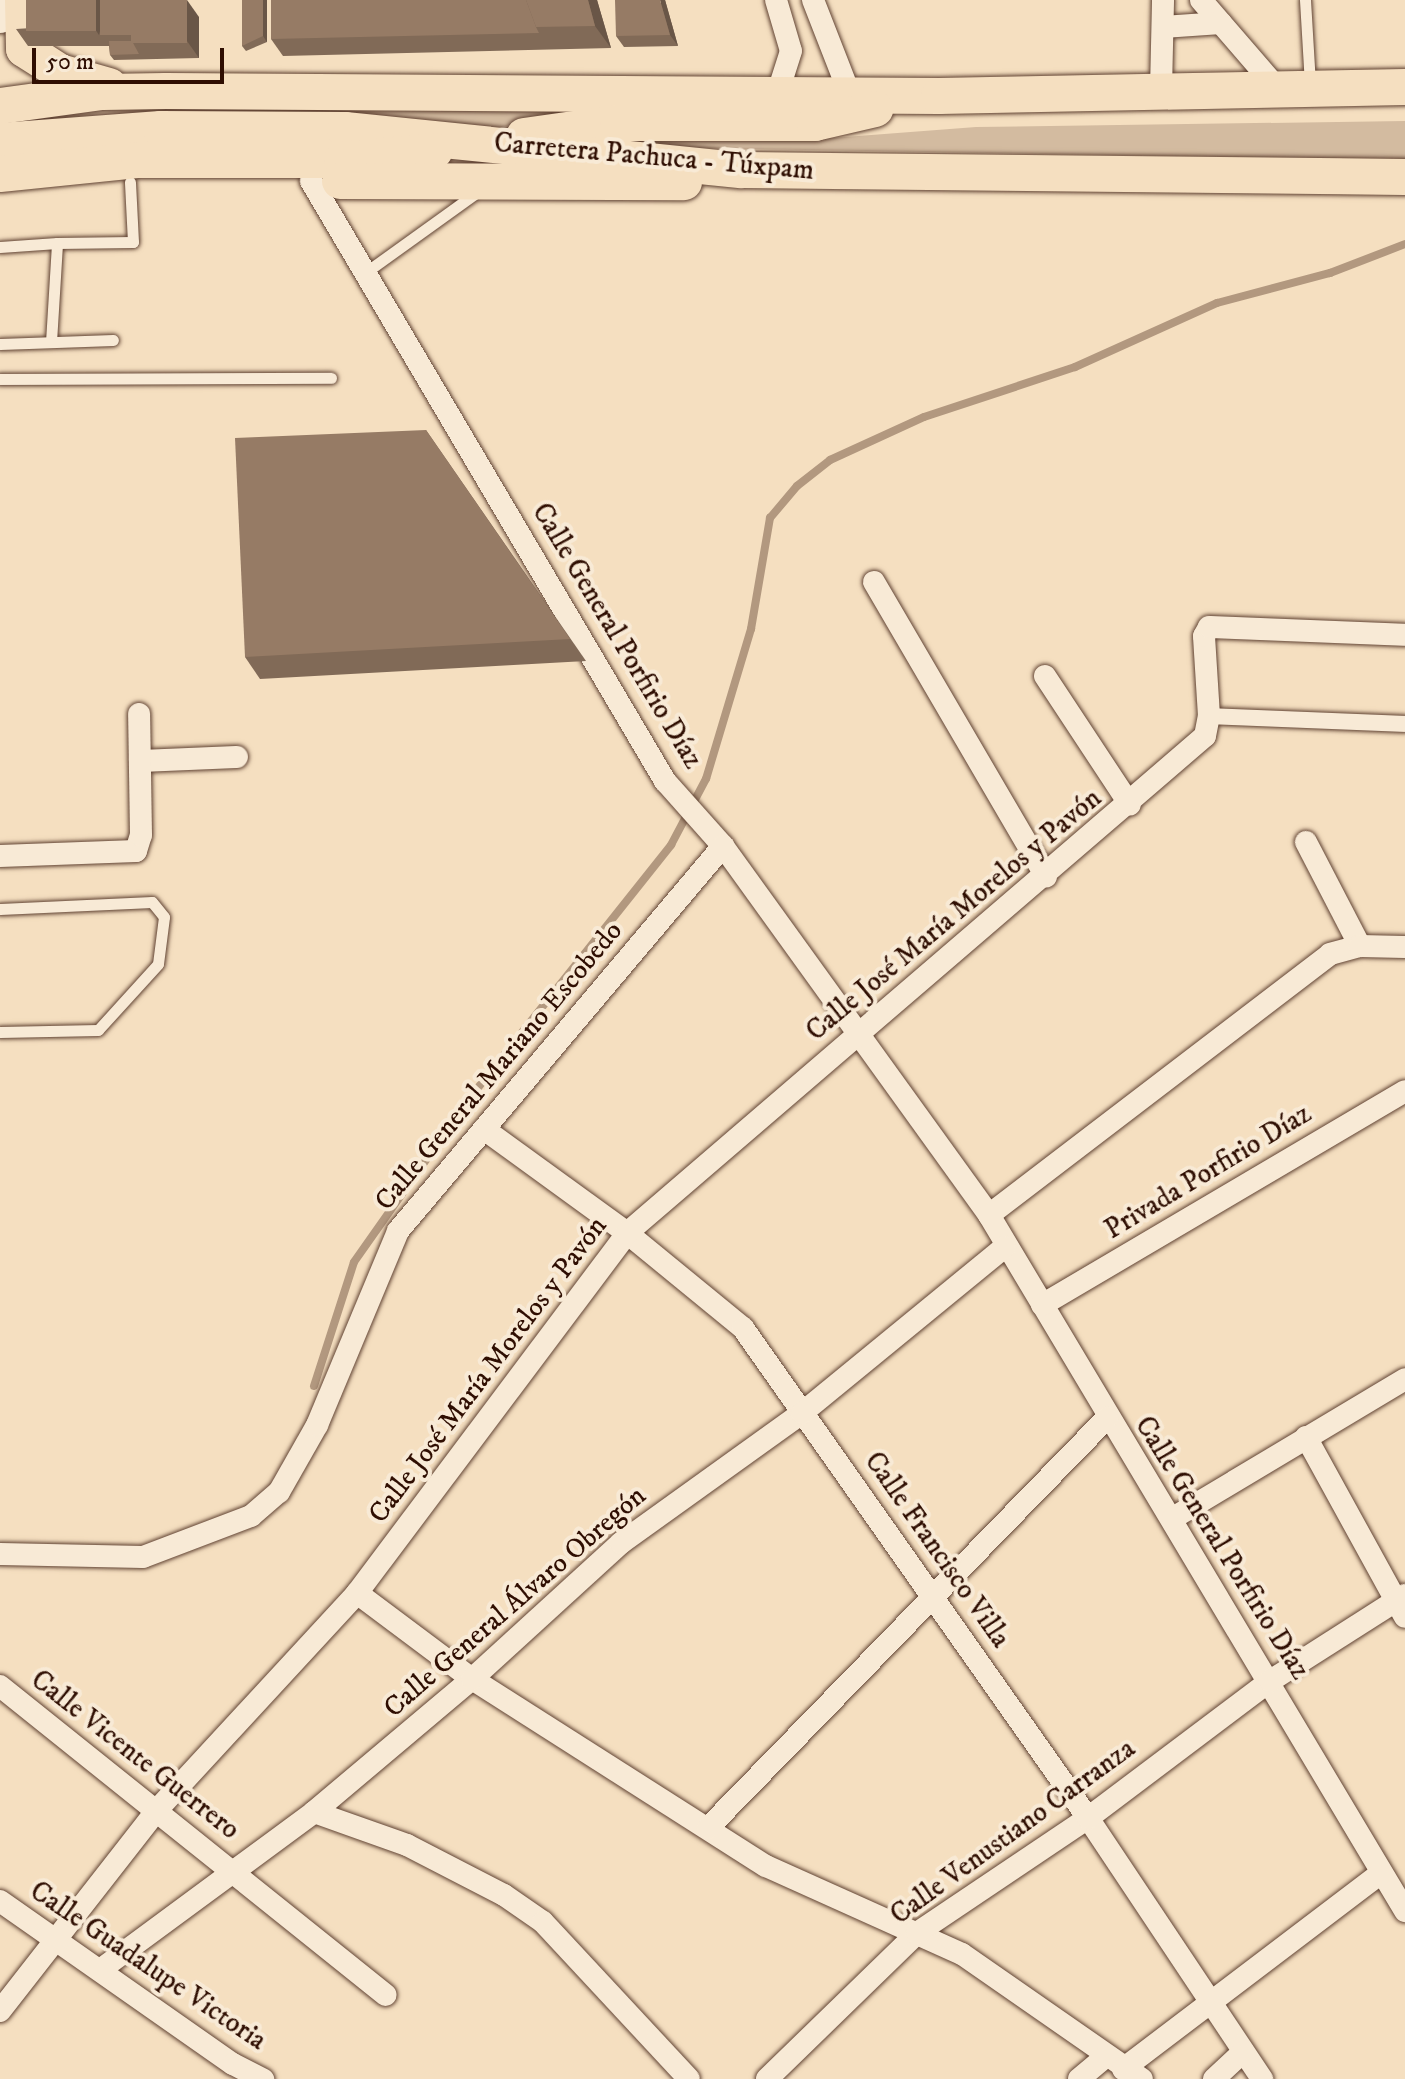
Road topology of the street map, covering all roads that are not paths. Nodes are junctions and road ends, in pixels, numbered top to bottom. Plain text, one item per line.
1 (7, 0) edge
2 (23, 0) edge
3 (776, 0) edge
4 (813, 0) edge
5 (1163, 0) edge
6 (1201, 0) edge
7 (1305, 0) edge
8 (0, 17) edge
9 (1221, 23) junction
10 (1163, 27) junction
11 (1293, 87) junction
12 (1405, 87) edge
13 (1161, 90) junction
14 (130, 91) junction
15 (777, 95) junction
16 (850, 95) junction
17 (939, 96) junction
18 (0, 106) edge
19 (0, 141) edge
20 (478, 143) junction
21 (742, 170) junction
22 (0, 174) edge
23 (1405, 177) edge
24 (311, 181) junction
25 (130, 182) junction
26 (486, 185) junction
27 (0, 197) edge
28 (57, 243) junction
29 (0, 247) edge
30 (366, 272) junction
31 (113, 340) dead end
32 (51, 342) junction
33 (0, 344) edge
34 (331, 378) dead end
35 (0, 379) edge
36 (874, 582) dead end
37 (1405, 635) edge
38 (1045, 676) dead end
39 (139, 714) dead end
40 (1405, 724) edge
41 (1207, 726) junction
42 (237, 757) dead end
43 (140, 761) junction
44 (1130, 805) junction
45 (717, 839) junction
46 (1306, 842) dead end
47 (0, 856) edge
48 (1046, 876) junction
49 (0, 909) edge
50 (1360, 946) junction
51 (1405, 947) edge
52 (0, 1032) edge
53 (857, 1035) junction
54 (1405, 1091) edge
55 (484, 1129) junction
56 (989, 1215) junction
57 (627, 1233) junction
58 (1005, 1247) junction
59 (1042, 1305) junction
60 (1405, 1379) edge
61 (802, 1413) junction
62 (1107, 1418) junction
63 (1306, 1437) junction
64 (1173, 1518) junction
65 (0, 1554) edge
66 (357, 1593) junction
67 (934, 1596) junction
68 (1402, 1604) edge
69 (472, 1679) junction
70 (1270, 1681) junction
71 (0, 1686) edge
72 (157, 1810) junction
73 (314, 1812) junction
74 (1088, 1818) junction
75 (708, 1828) junction
76 (233, 1871) junction
77 (1381, 1873) junction
78 (0, 1901) edge
79 (1405, 1911) edge
80 (917, 1933) junction
81 (57, 1940) junction
82 (100, 1970) junction
83 (386, 1995) dead end
84 (1208, 2003) junction
85 (0, 2011) edge
86 (1243, 2052) junction
87 (1124, 2069) edge
88 (263, 2079) edge
89 (689, 2079) edge
90 (767, 2079) edge
91 (1079, 2079) edge
92 (1214, 2079) edge
93 (1262, 2079) edge

1 - 8 main road
2 - 14 main road
3 - 15 street
4 - 16 street
5 - 10 street
6 - 9 street
7 - 11 lane
9 - 10 street
9 - 11 street
10 - 13 street
11 - 12 main road, Carretera Pachuca - Túxpam
11 - 13 main road, Carretera Pachuca - Túxpam
13 - 17 main road, Carretera Pachuca - Túxpam
14 - 15 main road, Carretera Pachuca - Túxpam
14 - 18 main road, Carretera Pachuca - Túxpam
15 - 16 main road, Carretera Pachuca - Túxpam
16 - 17 main road, Carretera Pachuca - Túxpam
17 - 20 main road
19 - 20 main road, Carretera Pachuca - Túxpam
20 - 21 main road, Carretera Pachuca - Túxpam
20 - 22 main road
21 - 23 main road, Carretera Pachuca - Túxpam
21 - 26 main road
24 - 25 main road
24 - 26 main road
24 - 30 street, Calle General Porfirio Díaz
25 - 27 main road
25 - 28 lane
26 - 30 lane
28 - 29 lane
28 - 32 lane
30 - 45 street, Calle General Porfirio Díaz
31 - 32 lane
32 - 33 lane
34 - 35 lane
36 - 48 street
37 - 41 street
38 - 44 street
39 - 43 street
40 - 41 street
41 - 44 street, Calle José María Morelos y Pavón
42 - 43 street
43 - 47 street
44 - 48 street, Calle José María Morelos y Pavón
45 - 53 street, Calle General Porfirio Díaz
45 - 55 street, Calle General Mariano Escobedo
46 - 50 street
48 - 53 street, Calle José María Morelos y Pavón
49 - 52 lane
50 - 51 street
50 - 56 street
53 - 56 street, Calle General Porfirio Díaz
53 - 57 street, Calle José María Morelos y Pavón
54 - 59 street, Privada Porfirio Díaz
55 - 57 street, Calle Francisco Villa
55 - 65 street, Calle General Mariano Escobedo
56 - 58 street, Calle General Porfirio Díaz
57 - 61 street, Calle Francisco Villa
57 - 66 street, Calle José María Morelos y Pavón
58 - 59 street, Calle General Porfirio Díaz
58 - 61 street, Calle General Álvaro Obregón
59 - 62 street, Calle General Porfirio Díaz
60 - 63 street
61 - 67 street, Calle Francisco Villa
61 - 69 street, Calle General Álvaro Obregón
62 - 64 street, Calle General Porfirio Díaz
62 - 67 street
63 - 64 street
63 - 68 street
64 - 70 street, Calle General Porfirio Díaz
66 - 69 street
66 - 72 street, Calle José María Morelos y Pavón
67 - 74 street, Calle Francisco Villa
67 - 75 street
68 - 70 street, Calle Venustiano Carranza
69 - 73 street, Calle General Álvaro Obregón
69 - 75 street
70 - 74 street, Calle Venustiano Carranza
70 - 77 street, Calle General Porfirio Díaz
71 - 72 street, Calle Vicente Guerrero
72 - 76 street, Calle Vicente Guerrero
72 - 81 street, Calle José María Morelos y Pavón
73 - 76 street, Calle General Álvaro Obregón
73 - 89 street
74 - 80 street, Calle Venustiano Carranza
74 - 84 street, Calle Francisco Villa
75 - 80 street
76 - 82 street, Calle General Álvaro Obregón
76 - 83 street, Calle Vicente Guerrero
77 - 79 street, Calle General Porfirio Díaz
77 - 84 street
78 - 81 street, Calle Guadalupe Victoria
80 - 87 street
80 - 90 street, Calle Venustiano Carranza
81 - 82 street, Calle Guadalupe Victoria
81 - 85 street
82 - 88 street, Calle Guadalupe Victoria
84 - 86 street, Calle Francisco Villa
84 - 87 street
86 - 92 street
86 - 93 street, Calle Francisco Villa
87 - 91 street

